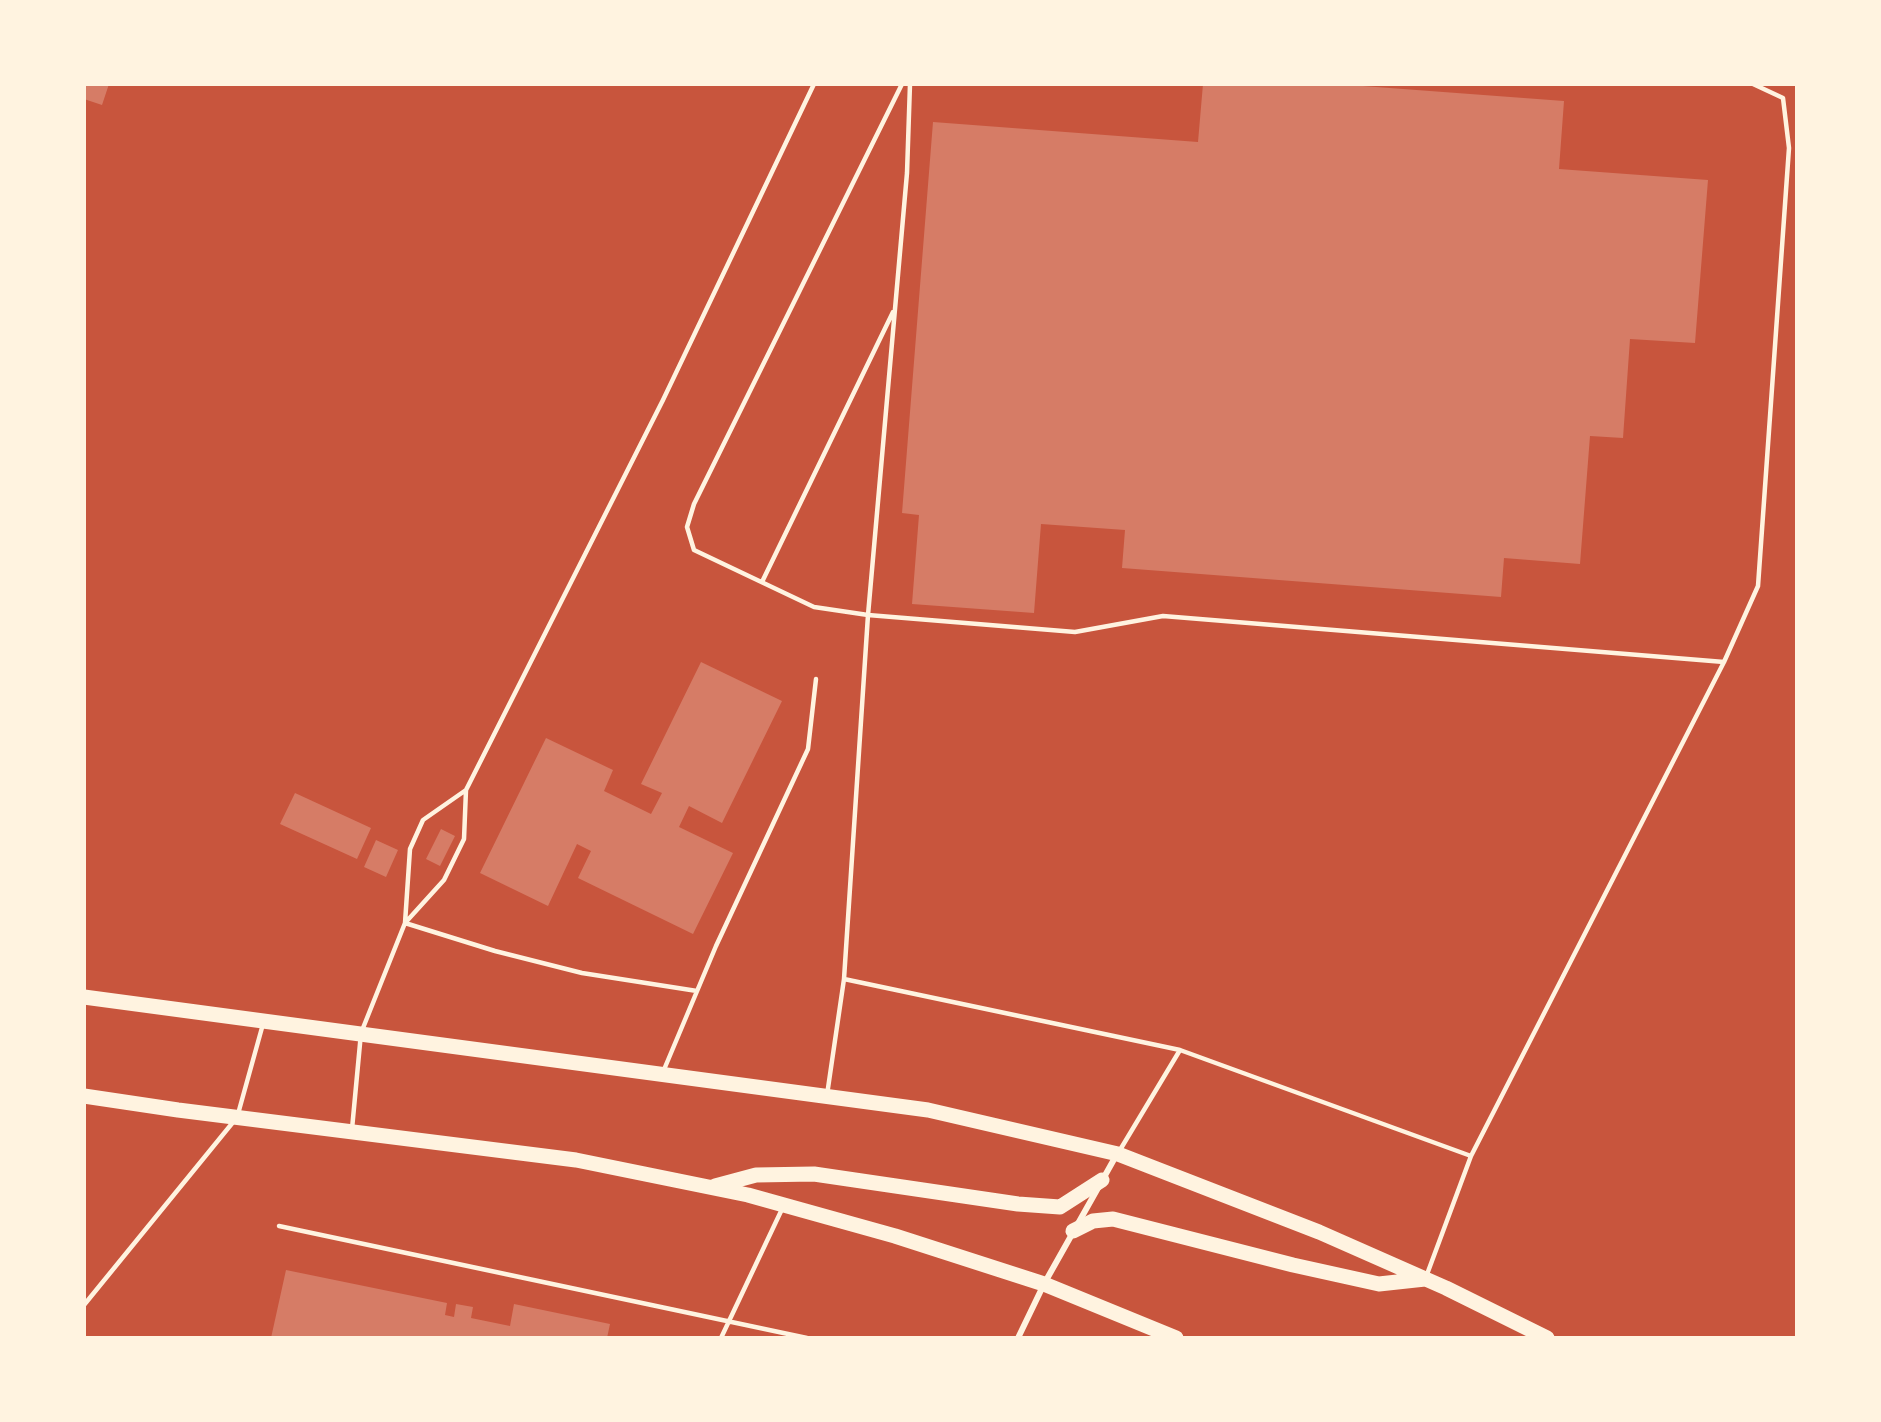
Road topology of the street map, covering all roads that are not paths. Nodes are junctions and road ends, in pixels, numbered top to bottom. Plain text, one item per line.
1 (814, 84) edge
2 (902, 84) edge
3 (910, 84) edge
4 (1753, 84) edge
5 (895, 307) junction
6 (762, 582) junction
7 (868, 615) junction
8 (1724, 662) junction
9 (816, 679) dead end
10 (466, 790) junction
11 (405, 923) junction
12 (844, 979) junction
13 (697, 991) junction
14 (84, 997) edge
15 (264, 1020) junction
16 (361, 1033) junction
17 (1180, 1050) junction
18 (662, 1074) junction
19 (84, 1096) edge
20 (827, 1096) junction
21 (237, 1118) junction
22 (352, 1131) junction
23 (1118, 1154) junction
24 (1471, 1156) junction
25 (1102, 1180) junction
26 (710, 1187) junction
27 (784, 1204) junction
28 (279, 1226) dead end
29 (1073, 1231) junction
30 (1425, 1279) junction
31 (1044, 1284) junction
32 (84, 1305) edge
33 (730, 1320) junction
34 (721, 1338) edge
35 (807, 1338) edge
36 (1018, 1338) edge
37 (1176, 1338) edge
38 (1547, 1338) edge

1 - 10 lane
2 - 6 lane
3 - 5 lane
4 - 8 lane
5 - 6 lane
5 - 7 lane
6 - 7 lane
7 - 8 lane
7 - 12 lane
8 - 24 lane
9 - 13 lane
10 - 11 lane
10 - 11 lane
11 - 13 lane
11 - 16 lane
12 - 17 lane
12 - 20 lane
13 - 18 lane
14 - 15 main road
15 - 16 main road
15 - 21 lane
16 - 18 main road
16 - 22 lane
17 - 23 lane
17 - 24 lane
18 - 20 main road
19 - 21 main road
20 - 23 main road
21 - 22 main road
21 - 32 lane
22 - 26 main road
23 - 25 street
23 - 30 main road
24 - 30 lane
25 - 26 main road
25 - 29 street
26 - 27 main road
27 - 31 main road
27 - 33 lane
28 - 33 lane
29 - 30 main road
29 - 31 street
30 - 38 main road
31 - 36 street
31 - 37 main road
33 - 34 lane
33 - 35 lane

